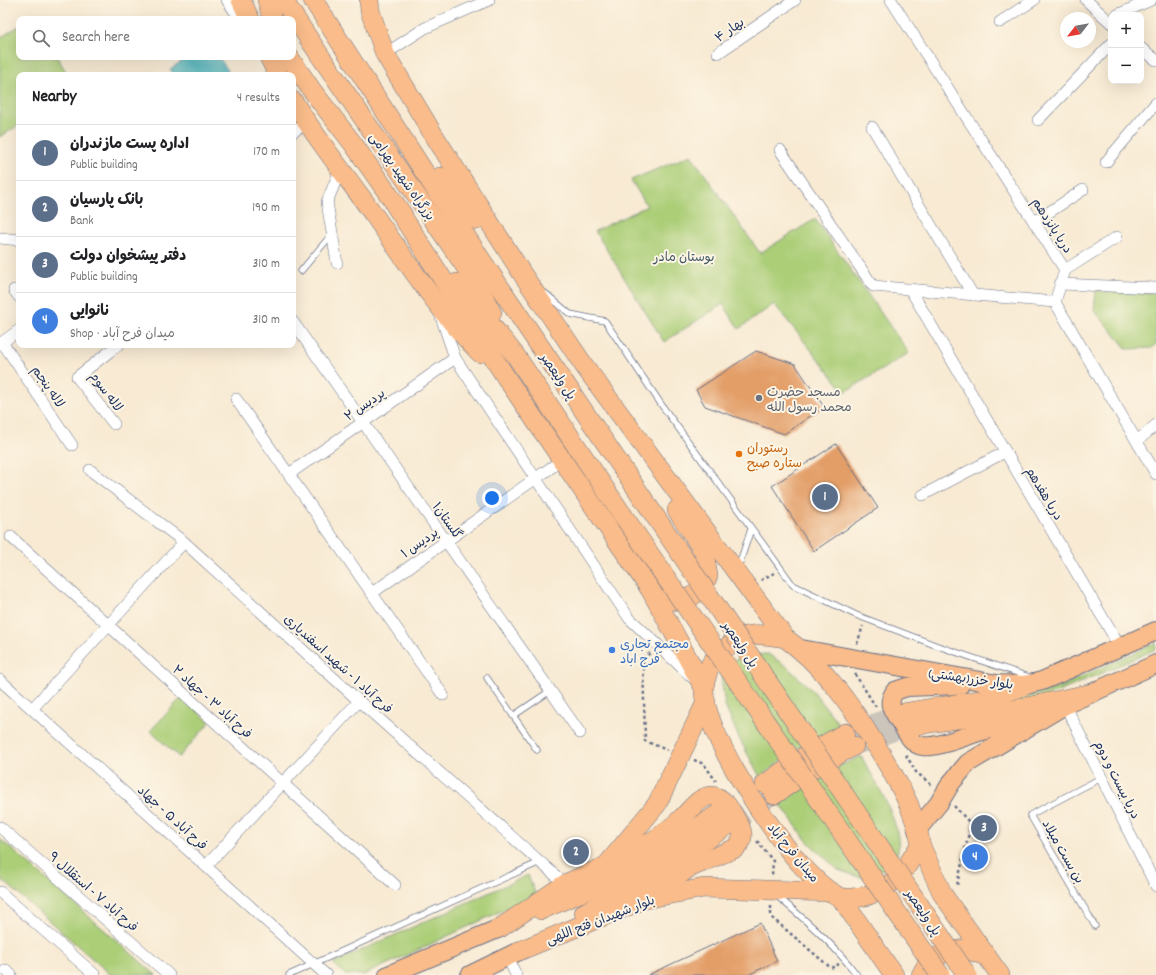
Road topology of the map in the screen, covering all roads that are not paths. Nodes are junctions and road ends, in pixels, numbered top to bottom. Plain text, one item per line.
1 (227, 0) edge
2 (240, 0) edge
3 (267, 0) edge
4 (283, 0) edge
5 (313, 0) edge
6 (322, 0) edge
7 (369, 0) edge
8 (489, 0) edge
9 (795, 0) edge
10 (891, 0) edge
11 (1034, 0) edge
12 (1086, 0) edge
13 (1151, 0) edge
14 (1126, 12) edge
15 (238, 16) edge
16 (248, 16) edge
17 (271, 16) edge
18 (294, 16) edge
19 (1108, 17) edge
20 (296, 20) edge
21 (1000, 22) dead end
22 (335, 34) junction
23 (1108, 47) edge
24 (1144, 50) edge
25 (718, 53) dead end
26 (385, 54) junction
27 (292, 60) edge
28 (1156, 60) edge
29 (1156, 103) edge
30 (296, 112) edge
31 (390, 118) junction
32 (1038, 120) dead end
33 (300, 127) edge
34 (872, 127) dead end
35 (780, 150) dead end
36 (1106, 162) dead end
37 (340, 170) junction
38 (1083, 190) dead end
39 (395, 205) junction
40 (1034, 222) junction
41 (332, 234) junction
42 (1117, 237) dead end
43 (0, 238) edge
44 (16, 240) edge
45 (337, 263) dead end
46 (1064, 270) junction
47 (302, 271) dead end
48 (523, 275) junction
49 (1060, 284) junction
50 (1156, 288) edge
51 (910, 290) junction
52 (973, 295) junction
53 (1055, 302) junction
54 (437, 304) junction
55 (516, 312) joint
56 (296, 326) edge
57 (16, 332) edge
58 (1, 343) edge
59 (114, 348) edge
60 (516, 356) junction
61 (455, 358) junction
62 (585, 366) junction
63 (507, 379) junction
64 (236, 399) dead end
65 (363, 422) junction
66 (114, 424) dead end
67 (1156, 424) edge
68 (1136, 441) junction
69 (72, 445) dead end
70 (1005, 452) junction
71 (562, 460) junction
72 (90, 470) dead end
73 (289, 474) junction
74 (1156, 474) edge
75 (535, 478) junction
76 (923, 495) dead end
77 (751, 529) junction
78 (11, 537) dead end
79 (446, 541) junction
80 (184, 542) junction
81 (737, 572) junction
82 (650, 589) junction
83 (372, 593) junction
84 (108, 625) junction
85 (1156, 631) edge
86 (785, 638) junction
87 (1120, 647) junction
88 (801, 649) junction
89 (1156, 664) edge
90 (487, 678) dead end
91 (0, 680) edge
92 (1034, 683) junction
93 (997, 684) junction
94 (550, 691) junction
95 (1093, 693) junction
96 (442, 695) dead end
97 (705, 695) junction
98 (359, 701) junction
99 (1066, 705) junction
100 (32, 709) junction
101 (512, 716) junction
102 (1034, 724) junction
103 (580, 733) dead end
104 (849, 740) tunnel mouth
105 (537, 750) dead end
106 (1101, 778) junction
107 (283, 783) junction
108 (769, 790) tunnel mouth
109 (0, 827) edge
110 (918, 837) junction
111 (540, 862) junction
112 (206, 866) junction
113 (606, 866) junction
114 (565, 884) junction
115 (395, 885) dead end
116 (1156, 886) edge
117 (772, 891) junction
118 (0, 892) edge
119 (836, 895) junction
120 (645, 899) junction
121 (1095, 926) dead end
122 (500, 928) junction
123 (513, 953) junction
124 (986, 956) junction
125 (314, 963) junction
126 (95, 975) edge
127 (169, 975) edge
128 (289, 975) edge
129 (326, 975) edge
130 (388, 975) edge
131 (470, 975) edge
132 (516, 975) edge
133 (857, 975) edge
134 (894, 975) edge
135 (921, 975) edge
136 (940, 975) edge
137 (967, 975) edge
138 (1000, 975) edge

1 - 15 street
2 - 16 highway
3 - 17 highway
4 - 18 highway, بزرگراه شهید بهرامی
5 - 22 highway, بزرگراه شهید بهرامی
6 - 22 highway
7 - 26 highway
8 - 26 street
9 - 25 street, بهار ۴
10 - 40 street, دریا پانزدهم
11 - 21 street
12 - 19 street
13 - 14 street
20 - 60 highway, بزرگراه شهید بهرامی
22 - 31 highway, بزرگراه شهید بهرامی
23 - 32 street
24 - 28 street
26 - 48 highway
27 - 39 highway
29 - 36 street
30 - 33 highway
31 - 48 highway
31 - 55 highway, بزرگراه شهید بهرامی
33 - 37 highway
34 - 52 street
35 - 51 street
37 - 41 street
37 - 54 highway
38 - 40 street
39 - 60 highway
39 - 63 highway
40 - 46 street, دریا پانزدهم
41 - 45 street
41 - 47 lane
42 - 46 street
43 - 44 street
46 - 49 street, دریا پانزدهم
48 - 62 highway
48 - 77 lane
49 - 50 street
49 - 53 street, دریا پانزدهم
51 - 52 street
51 - 70 street, دریا هفدهم
52 - 53 street
53 - 68 street
54 - 61 street
54 - 63 highway
55 - 137 highway, پل ولیعصر, bridge
56 - 65 street, گلستان۱
57 - 58 street
58 - 69 street, لاله پنجم
59 - 66 street, لاله سوم
60 - 136 highway, پل ولیعصر, bridge
61 - 65 street, پردیس ۲
61 - 75 street
62 - 81 highway
62 - 82 highway
63 - 71 highway
64 - 73 street
65 - 73 street, پردیس ۲
65 - 79 street, گلستان۱
67 - 68 street
68 - 74 street
70 - 76 street
70 - 87 street, دریا هفدهم
71 - 75 street, پردیس ۱
71 - 82 highway
72 - 80 street, فرح آباد ۱ - شهید اسفندیاری
73 - 83 street
75 - 79 street, پردیس ۱
75 - 97 street
77 - 81 lane
77 - 92 lane
78 - 84 street, فرح آباد ۳ - جهاد ۲
79 - 83 street, پردیس ۱
79 - 94 street, گلستان۱
80 - 84 street
80 - 98 street, فرح آباد ۱ - شهید اسفندیاری
81 - 86 highway
82 - 97 highway
83 - 96 street
84 - 100 street
84 - 107 street, فرح آباد ۳ - جهاد ۲
85 - 87 main road, بلوار خزر(بهشتی)
86 - 88 highway, میدان فرح آباد
86 - 97 highway, میدان فرح آباد
87 - 92 main road, بلوار خزر(بهشتی)
88 - 93 main road, بلوار خزر(بهشتی)
88 - 110 highway, میدان فرح آباد
89 - 95 main road
90 - 101 lane
91 - 100 street, فرح آباد ۵ - جهاد
92 - 93 main road, بلوار خزر(بهشتی)
92 - 95 highway
93 - 102 main road
94 - 101 lane
94 - 103 street, گلستان۱
95 - 99 main road
97 - 113 highway
97 - 119 highway, میدان فرح آباد
98 - 107 street
98 - 111 street, فرح آباد ۱ - شهید اسفندیاری
99 - 102 main road
99 - 106 street, دریا بیست و دوم
100 - 112 street, فرح آباد ۵ - جهاد
101 - 105 lane
102 - 110 main road
104 - 108 highway
106 - 116 street, دریا بیست و دوم
106 - 121 lane, بن بست میلاد
107 - 112 street
107 - 115 street, فرح آباد ۳ - جهاد ۲
109 - 127 street, فرح آباد ۷ - استقلال ۹
110 - 119 highway
110 - 124 highway, میدان فرح آباد
111 - 114 street, فرح آباد ۱ - شهید اسفندیاری
111 - 125 lane
112 - 125 street, فرح آباد ۵ - جهاد
113 - 114 highway
113 - 120 highway
114 - 122 highway
117 - 119 highway, بلوار شهیدان فتح اللهی
117 - 120 highway, بلوار شهیدان فتح اللهی
117 - 133 lane
118 - 126 street
119 - 134 highway, میدان فرح آباد
120 - 123 highway, بلوار شهیدان فتح اللهی
122 - 123 highway
122 - 130 main road
123 - 131 main road, بلوار شهیدان فتح اللهی
123 - 132 street
124 - 135 highway
124 - 138 highway, میدان فرح آباد
125 - 128 lane
125 - 129 street, فرح آباد ۵ - جهاد

